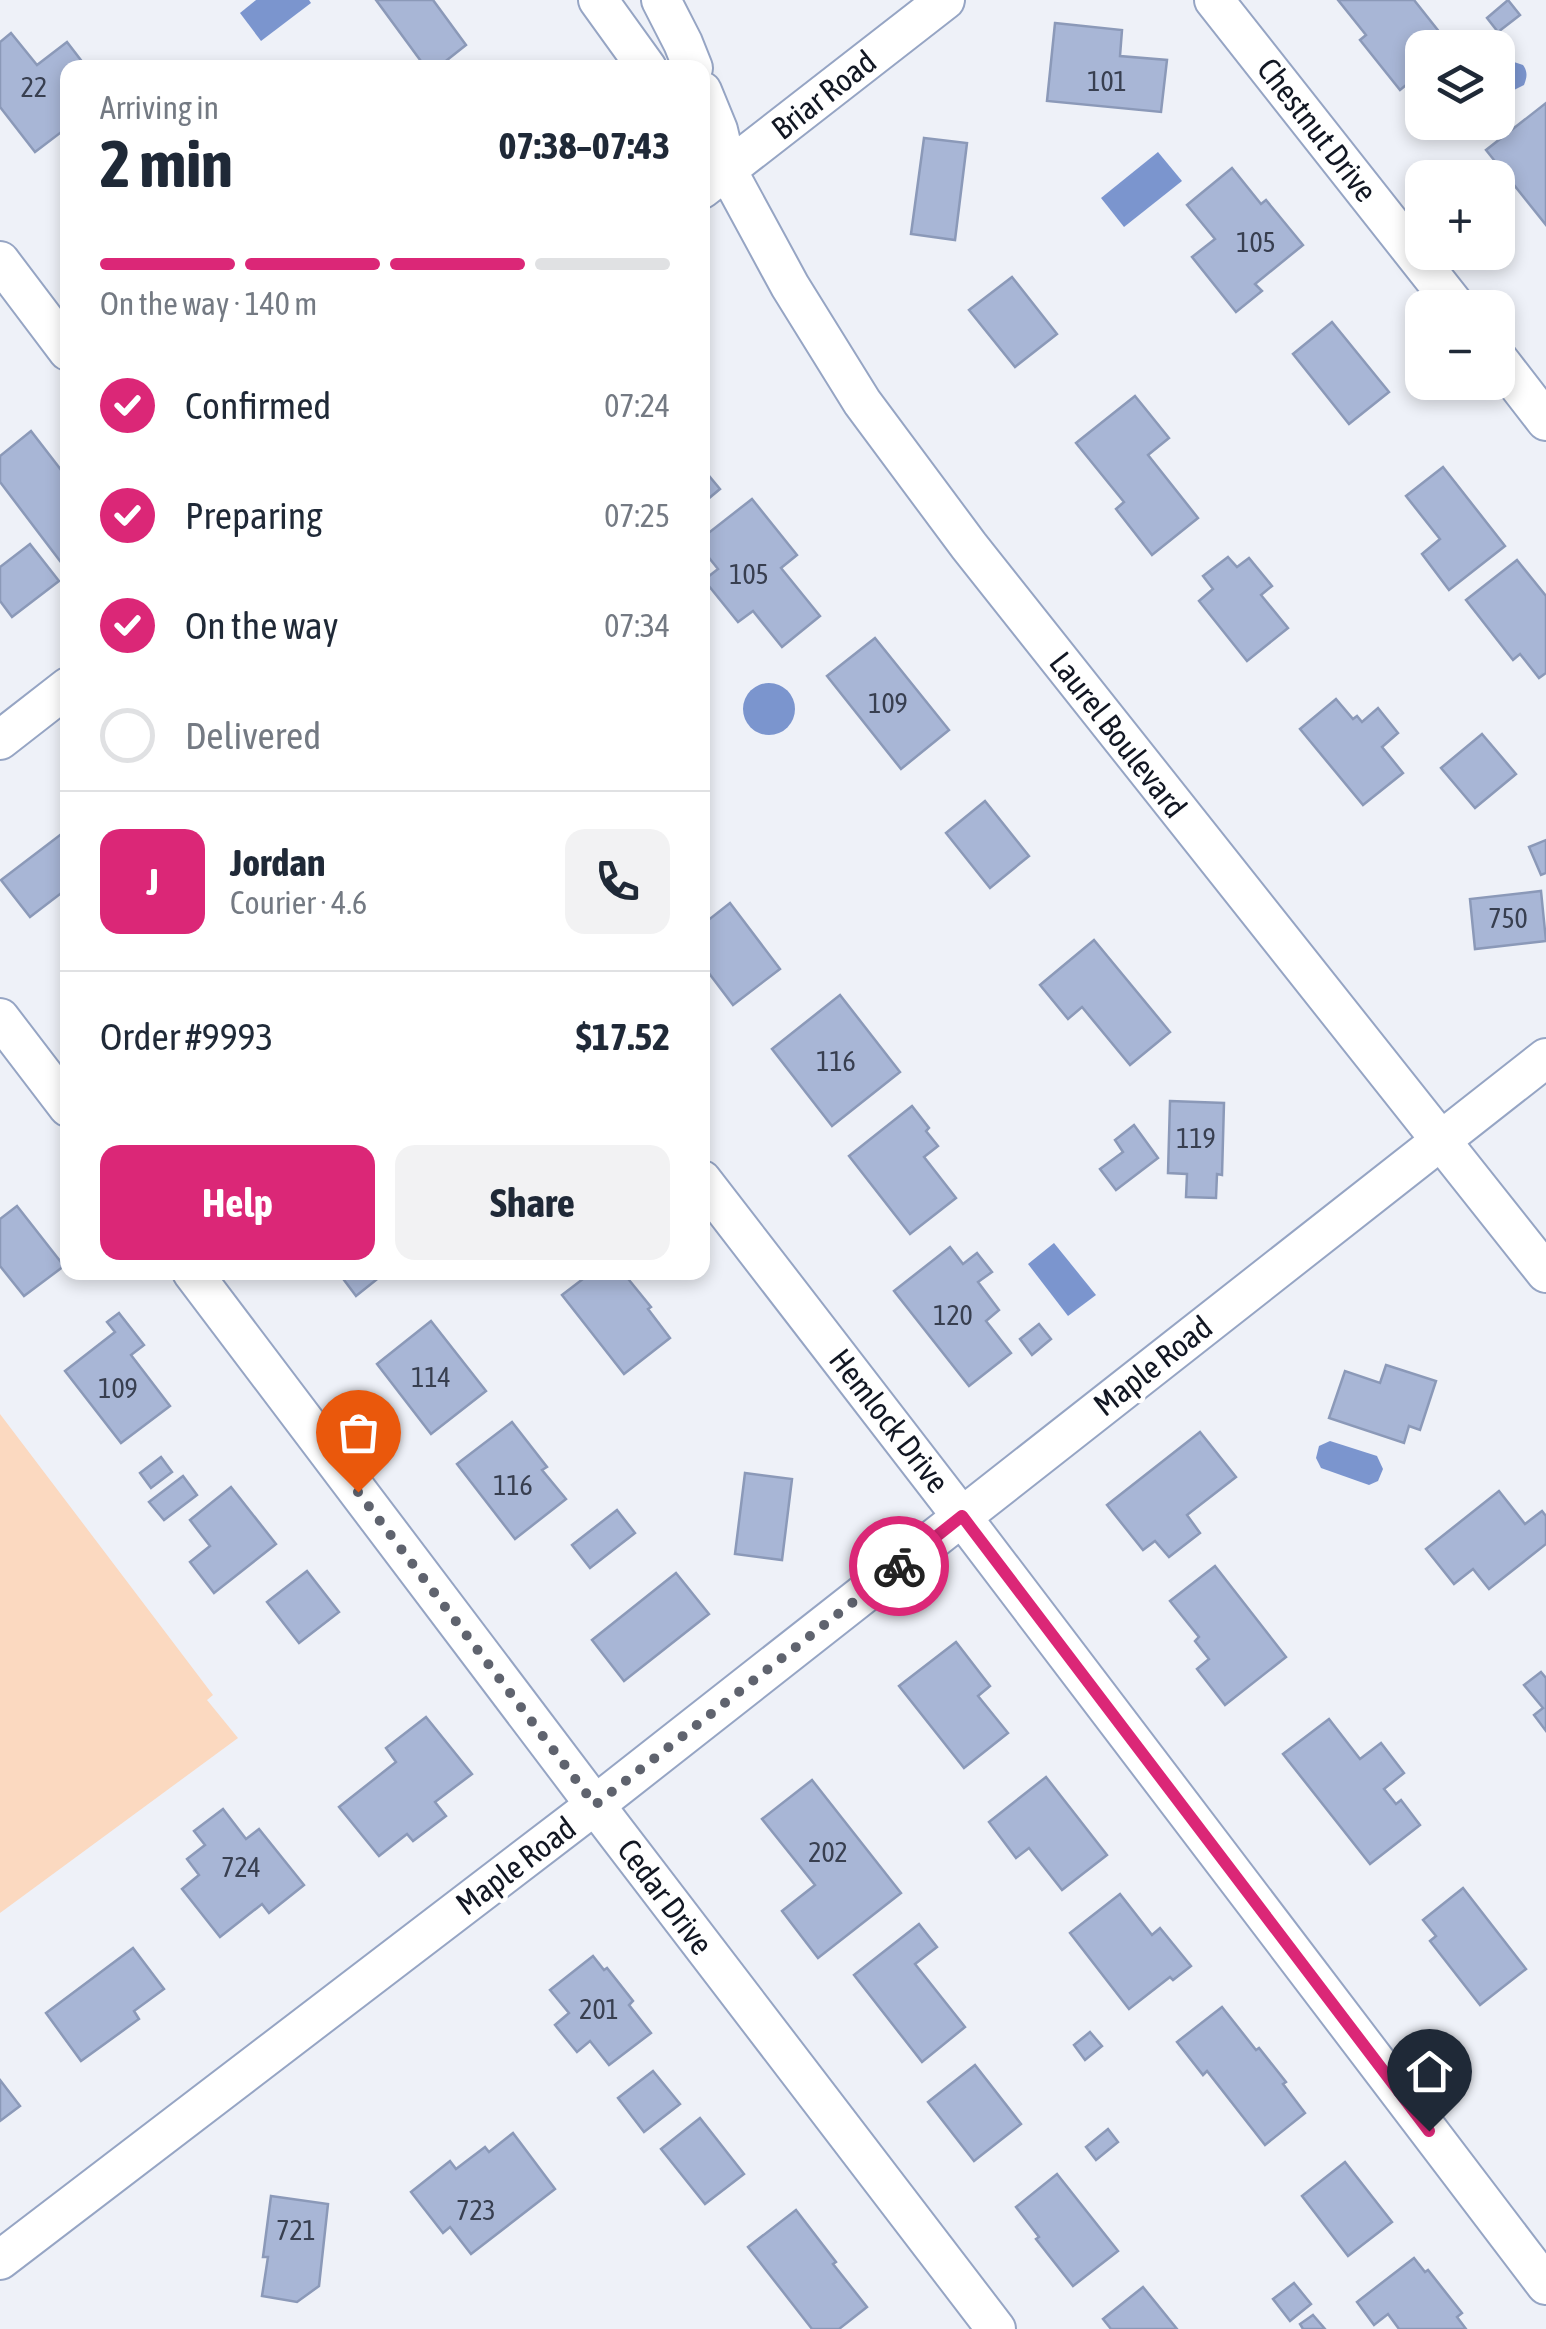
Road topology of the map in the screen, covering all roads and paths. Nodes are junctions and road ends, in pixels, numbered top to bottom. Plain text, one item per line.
1 (598, 0) edge
2 (661, 0) edge
3 (944, 0) edge
4 (1214, 0) edge
5 (641, 60) edge
6 (690, 60) edge
7 (710, 111) edge
8 (711, 168) edge
9 (0, 261) edge
10 (1443, 290) edge
11 (60, 340) edge
12 (1515, 381) edge
13 (1546, 421) edge
14 (60, 693) edge
15 (0, 740) edge
16 (0, 1018) edge
17 (1546, 1058) edge
18 (60, 1097) edge
19 (1440, 1139) junction
20 (710, 1190) edge
21 (1546, 1274) edge
22 (198, 1280) edge
23 (962, 1516) junction
24 (595, 1805) junction
25 (0, 2260) edge
26 (1546, 2285) edge
27 (996, 2329) edge

1 - 5 street
2 - 6 street
3 - 8 street, Briar Road
4 - 10 street, Chestnut Drive
7 - 8 street, Laurel Boulevard
8 - 19 street, Laurel Boulevard
9 - 11 street
12 - 13 street
14 - 15 street
16 - 18 street
17 - 19 street, Maple Road
19 - 21 street, Laurel Boulevard
19 - 23 street, Maple Road
20 - 23 street, Hemlock Drive
22 - 24 street, Cedar Drive
23 - 24 street, Maple Road
23 - 26 street, Hemlock Drive
24 - 25 street, Maple Road
24 - 27 street, Cedar Drive

